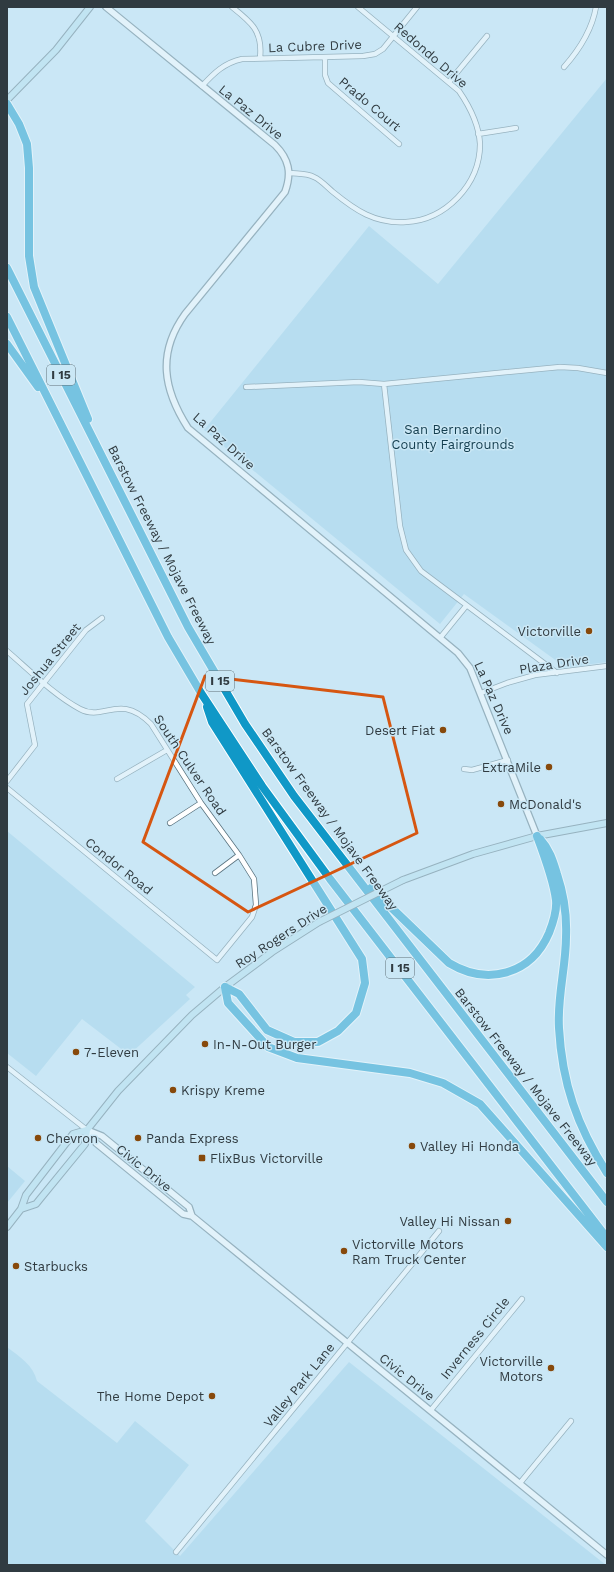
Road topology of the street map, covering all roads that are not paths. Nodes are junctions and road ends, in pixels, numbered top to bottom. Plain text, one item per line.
1 (90, 7) edge
2 (106, 7) edge
3 (232, 7) edge
4 (358, 7) edge
5 (417, 7) edge
6 (596, 7) edge
7 (393, 36) junction
8 (487, 36) dead end
9 (325, 57) junction
10 (260, 58) junction
11 (564, 67) dead end
12 (449, 82) junction
13 (202, 86) junction
14 (7, 100) edge
15 (7, 104) edge
16 (516, 128) dead end
17 (478, 134) junction
18 (399, 144) dead end
19 (290, 173) junction
20 (7, 268) edge
21 (7, 317) edge
22 (7, 344) edge
23 (607, 373) edge
24 (384, 384) junction
25 (246, 386) dead end
26 (54, 410) junction
27 (115, 482) junction
28 (466, 606) junction
29 (102, 618) dead end
30 (440, 638) junction
31 (7, 651) edge
32 (607, 666) edge
33 (557, 673) junction
34 (44, 682) junction
35 (201, 693) junction
36 (482, 693) junction
37 (167, 750) junction
38 (508, 760) junction
39 (464, 769) dead end
40 (117, 779) dead end
41 (7, 781) edge
42 (7, 788) edge
43 (201, 803) junction
44 (170, 823) dead end
45 (607, 823) edge
46 (537, 836) junction
47 (239, 855) junction
48 (348, 866) junction
49 (215, 872) dead end
50 (217, 960) joint
51 (225, 987) junction
52 (7, 1067) edge
53 (87, 1130) junction
54 (607, 1172) edge
55 (607, 1202) edge
56 (21, 1210) junction
57 (192, 1216) junction
58 (7, 1227) edge
59 (439, 1231) dead end
60 (607, 1238) edge
61 (607, 1247) edge
62 (522, 1299) dead end
63 (347, 1343) junction
64 (431, 1410) junction
65 (571, 1421) dead end
66 (520, 1483) junction
67 (176, 1552) dead end
68 (607, 1555) edge

1 - 14 main road
2 - 13 street, La Paz Drive
3 - 10 street
4 - 7 street, Redondo Drive
5 - 7 street, La Cubre Drive
6 - 11 street
7 - 9 street, La Cubre Drive
7 - 12 street, Redondo Drive
8 - 12 street
9 - 10 street, La Cubre Drive
9 - 18 street, Prado Court
10 - 13 street, La Cubre Drive
12 - 17 street, Redondo Drive
13 - 19 street, La Paz Drive
15 - 27 highway
16 - 17 street
17 - 19 street, Redondo Drive
19 - 30 street, La Paz Drive
20 - 27 highway, Barstow Freeway / Mojave Freeway / I 15
21 - 26 highway, I 15
22 - 26 highway
23 - 24 street
24 - 25 street
24 - 28 street
26 - 35 highway, I 15
27 - 48 highway, Barstow Freeway / Mojave Freeway / I 15
28 - 30 street
28 - 33 street
29 - 34 street, Joshua Street
30 - 36 street, La Paz Drive
31 - 34 street, South Culver Road
32 - 33 street, Plaza Drive
33 - 36 street, Plaza Drive
34 - 37 street, South Culver Road
34 - 41 street, Joshua Street
35 - 51 highway
35 - 60 highway, I 15
36 - 38 street, La Paz Drive
37 - 40 street
37 - 43 street, South Culver Road
38 - 39 street
38 - 46 street, La Paz Drive
42 - 50 street, Condor Road
43 - 44 street
43 - 47 street, South Culver Road
45 - 46 main road
46 - 48 highway
46 - 51 main road, Roy Rogers Drive, bridge
46 - 54 highway
47 - 49 street
47 - 50 street, South Culver Road
48 - 55 highway, Barstow Freeway / Mojave Freeway / I 15
51 - 53 main road, Roy Rogers Drive
51 - 61 highway
52 - 53 street, Civic Drive
53 - 56 main road, Roy Rogers Drive
53 - 56 main road, Roy Rogers Drive
53 - 57 street, Civic Drive
53 - 57 street, Civic Drive
56 - 58 main road, Roy Rogers Drive
57 - 63 street, Civic Drive
59 - 63 street, Valley Park Lane
62 - 64 street, Inverness Circle
63 - 64 street, Civic Drive
63 - 67 street, Valley Park Lane
64 - 66 street, Civic Drive
65 - 66 street
66 - 68 street, Civic Drive

